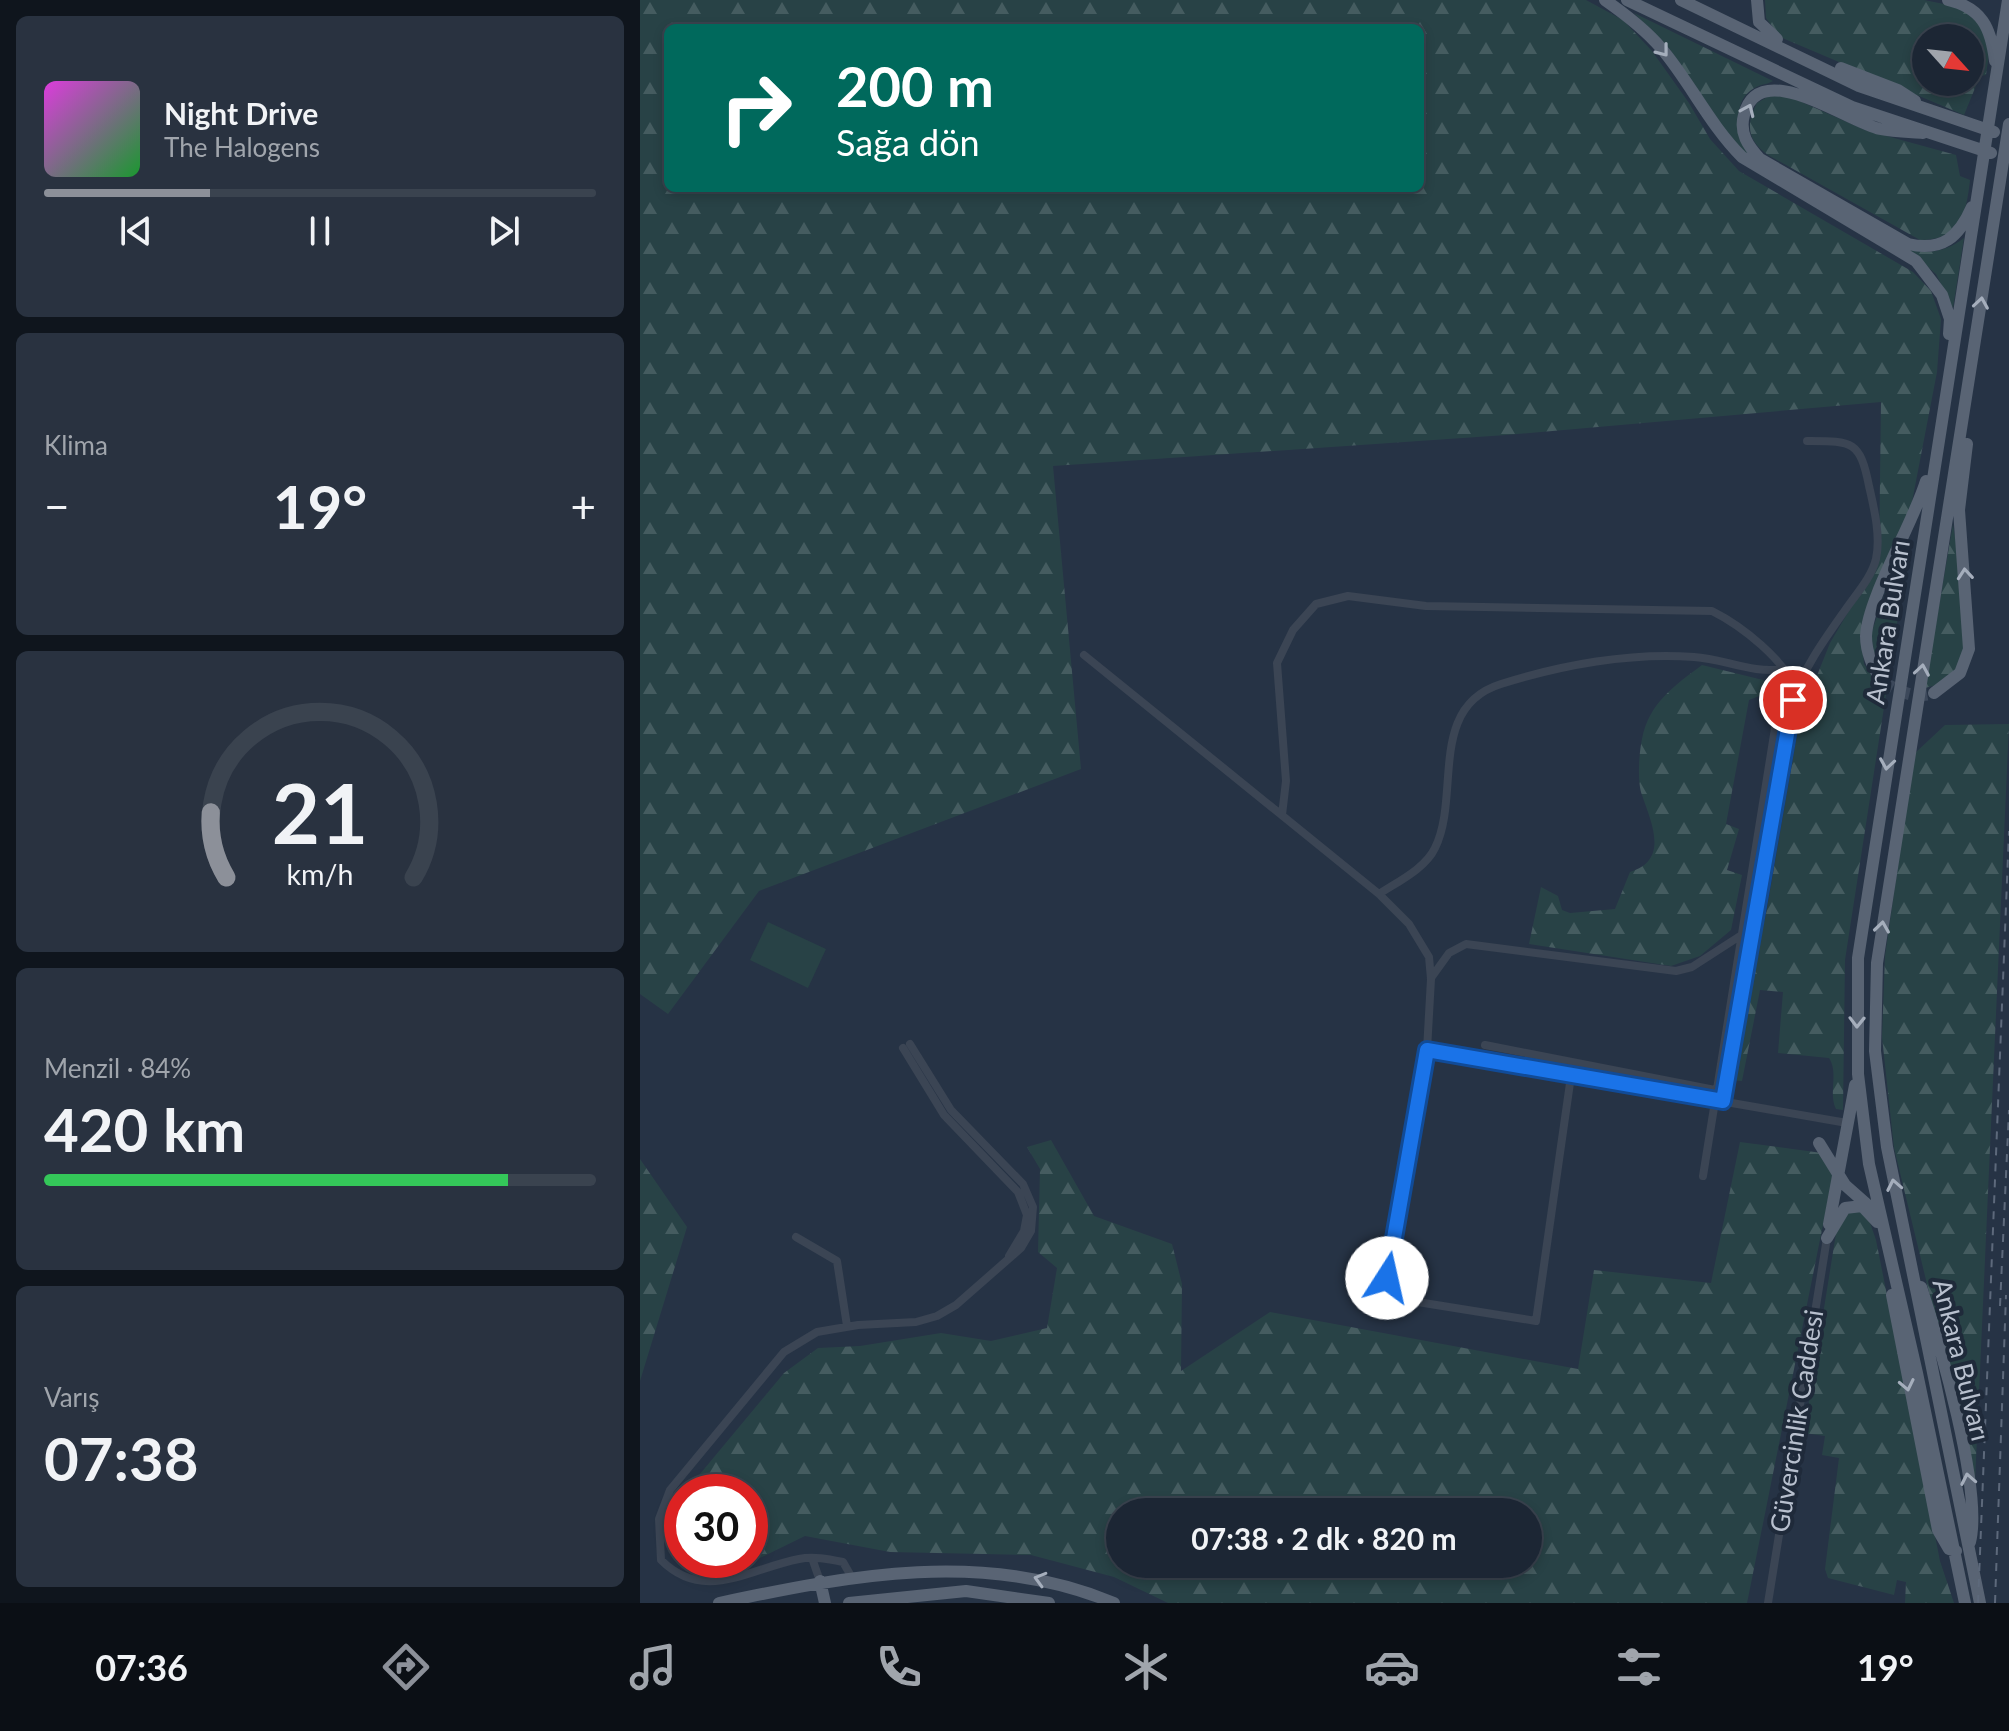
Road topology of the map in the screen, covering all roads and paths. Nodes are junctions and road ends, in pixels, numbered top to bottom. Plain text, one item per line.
1 (1605, 0) edge
2 (1627, 0) edge
3 (1681, 0) edge
4 (1757, 0) edge
5 (1948, 0) edge
6 (2008, 0) edge
7 (1997, 81) junction
8 (1935, 114) junction
9 (2009, 124) edge
10 (1923, 133) junction
11 (2009, 136) edge
12 (2009, 158) edge
13 (1979, 190) junction
14 (1975, 343) junction
15 (1941, 434) junction
16 (1807, 441) dead end
17 (1084, 655) dead end
18 (1780, 670) junction
19 (1882, 682) dead end
20 (1795, 692) junction
21 (1934, 693) dead end
22 (1282, 815) junction
23 (1379, 894) junction
24 (1740, 936) junction
25 (1431, 979) junction
26 (1485, 1045) dead end
27 (907, 1046) dead end
28 (1427, 1050) junction
29 (1858, 1074) junction
30 (1571, 1076) junction
31 (1719, 1096) junction
32 (1847, 1123) junction
33 (1819, 1143) dead end
34 (1838, 1169) junction
35 (1703, 1176) dead end
36 (1875, 1217) junction
37 (1904, 1234) junction
38 (796, 1237) dead end
39 (1827, 1238) junction
40 (1887, 1253) junction
41 (847, 1326) junction
42 (1924, 1372) junction
43 (812, 1558) junction
44 (851, 1576) junction
45 (820, 1581) junction
46 (855, 1602) edge
47 (719, 1603) edge
48 (825, 1603) edge
49 (849, 1603) edge
50 (1049, 1603) edge
51 (1114, 1603) edge
52 (1768, 1603) edge
53 (1965, 1603) edge
54 (1980, 1603) edge

1 -> 15 main road
2 - 10 main road
3 - 8 main road
4 - 8 main road
5 - 7 main road
6 - 7 main road, Ankara Bulvarı
7 - 13 main road, Ankara Bulvarı
8 - 11 main road
14 -> 9 main road, Ankara Bulvarı
10 - 12 main road
13 -> 10 main road
13 - 15 main road, Ankara Bulvarı
21 -> 14 main road
37 -> 14 main road, Ankara Bulvarı
15 - 19 main road
15 -> 29 main road, Ankara Bulvarı
16 - 20 street
17 - 22 street
18 - 20 street
18 - 22 street
18 - 23 street
18 - 24 street
20 - 31 street
22 - 23 street
23 - 25 street
24 - 25 street
24 - 31 street
25 - 28 street
26 - 31 street
27 - 41 street
28 - 30 street
28 - 30 street
29 - 32 main road
29 - 40 main road, Ankara Bulvarı
30 - 31 street
31 - 32 street
31 - 35 street
32 - 34 main road
33 - 34 main road
34 - 36 main road
34 - 39 main road
36 - 39 main road
36 - 40 main road
40 -> 37 main road, Ankara Bulvarı
37 - 42 main road, Ankara Bulvarı
38 - 41 street
39 - 52 street, Güvercinlik Caddesi
40 - 42 main road, Ankara Bulvarı
41 - 43 street
42 - 53 main road, Ankara Bulvarı
42 - 54 main road, Ankara Bulvarı
43 - 44 street
43 - 45 street
44 - 45 main road
44 - 46 main road
51 -> 44 main road
45 - 47 main road
45 - 48 main road
46 - 49 main road
46 - 50 main road

